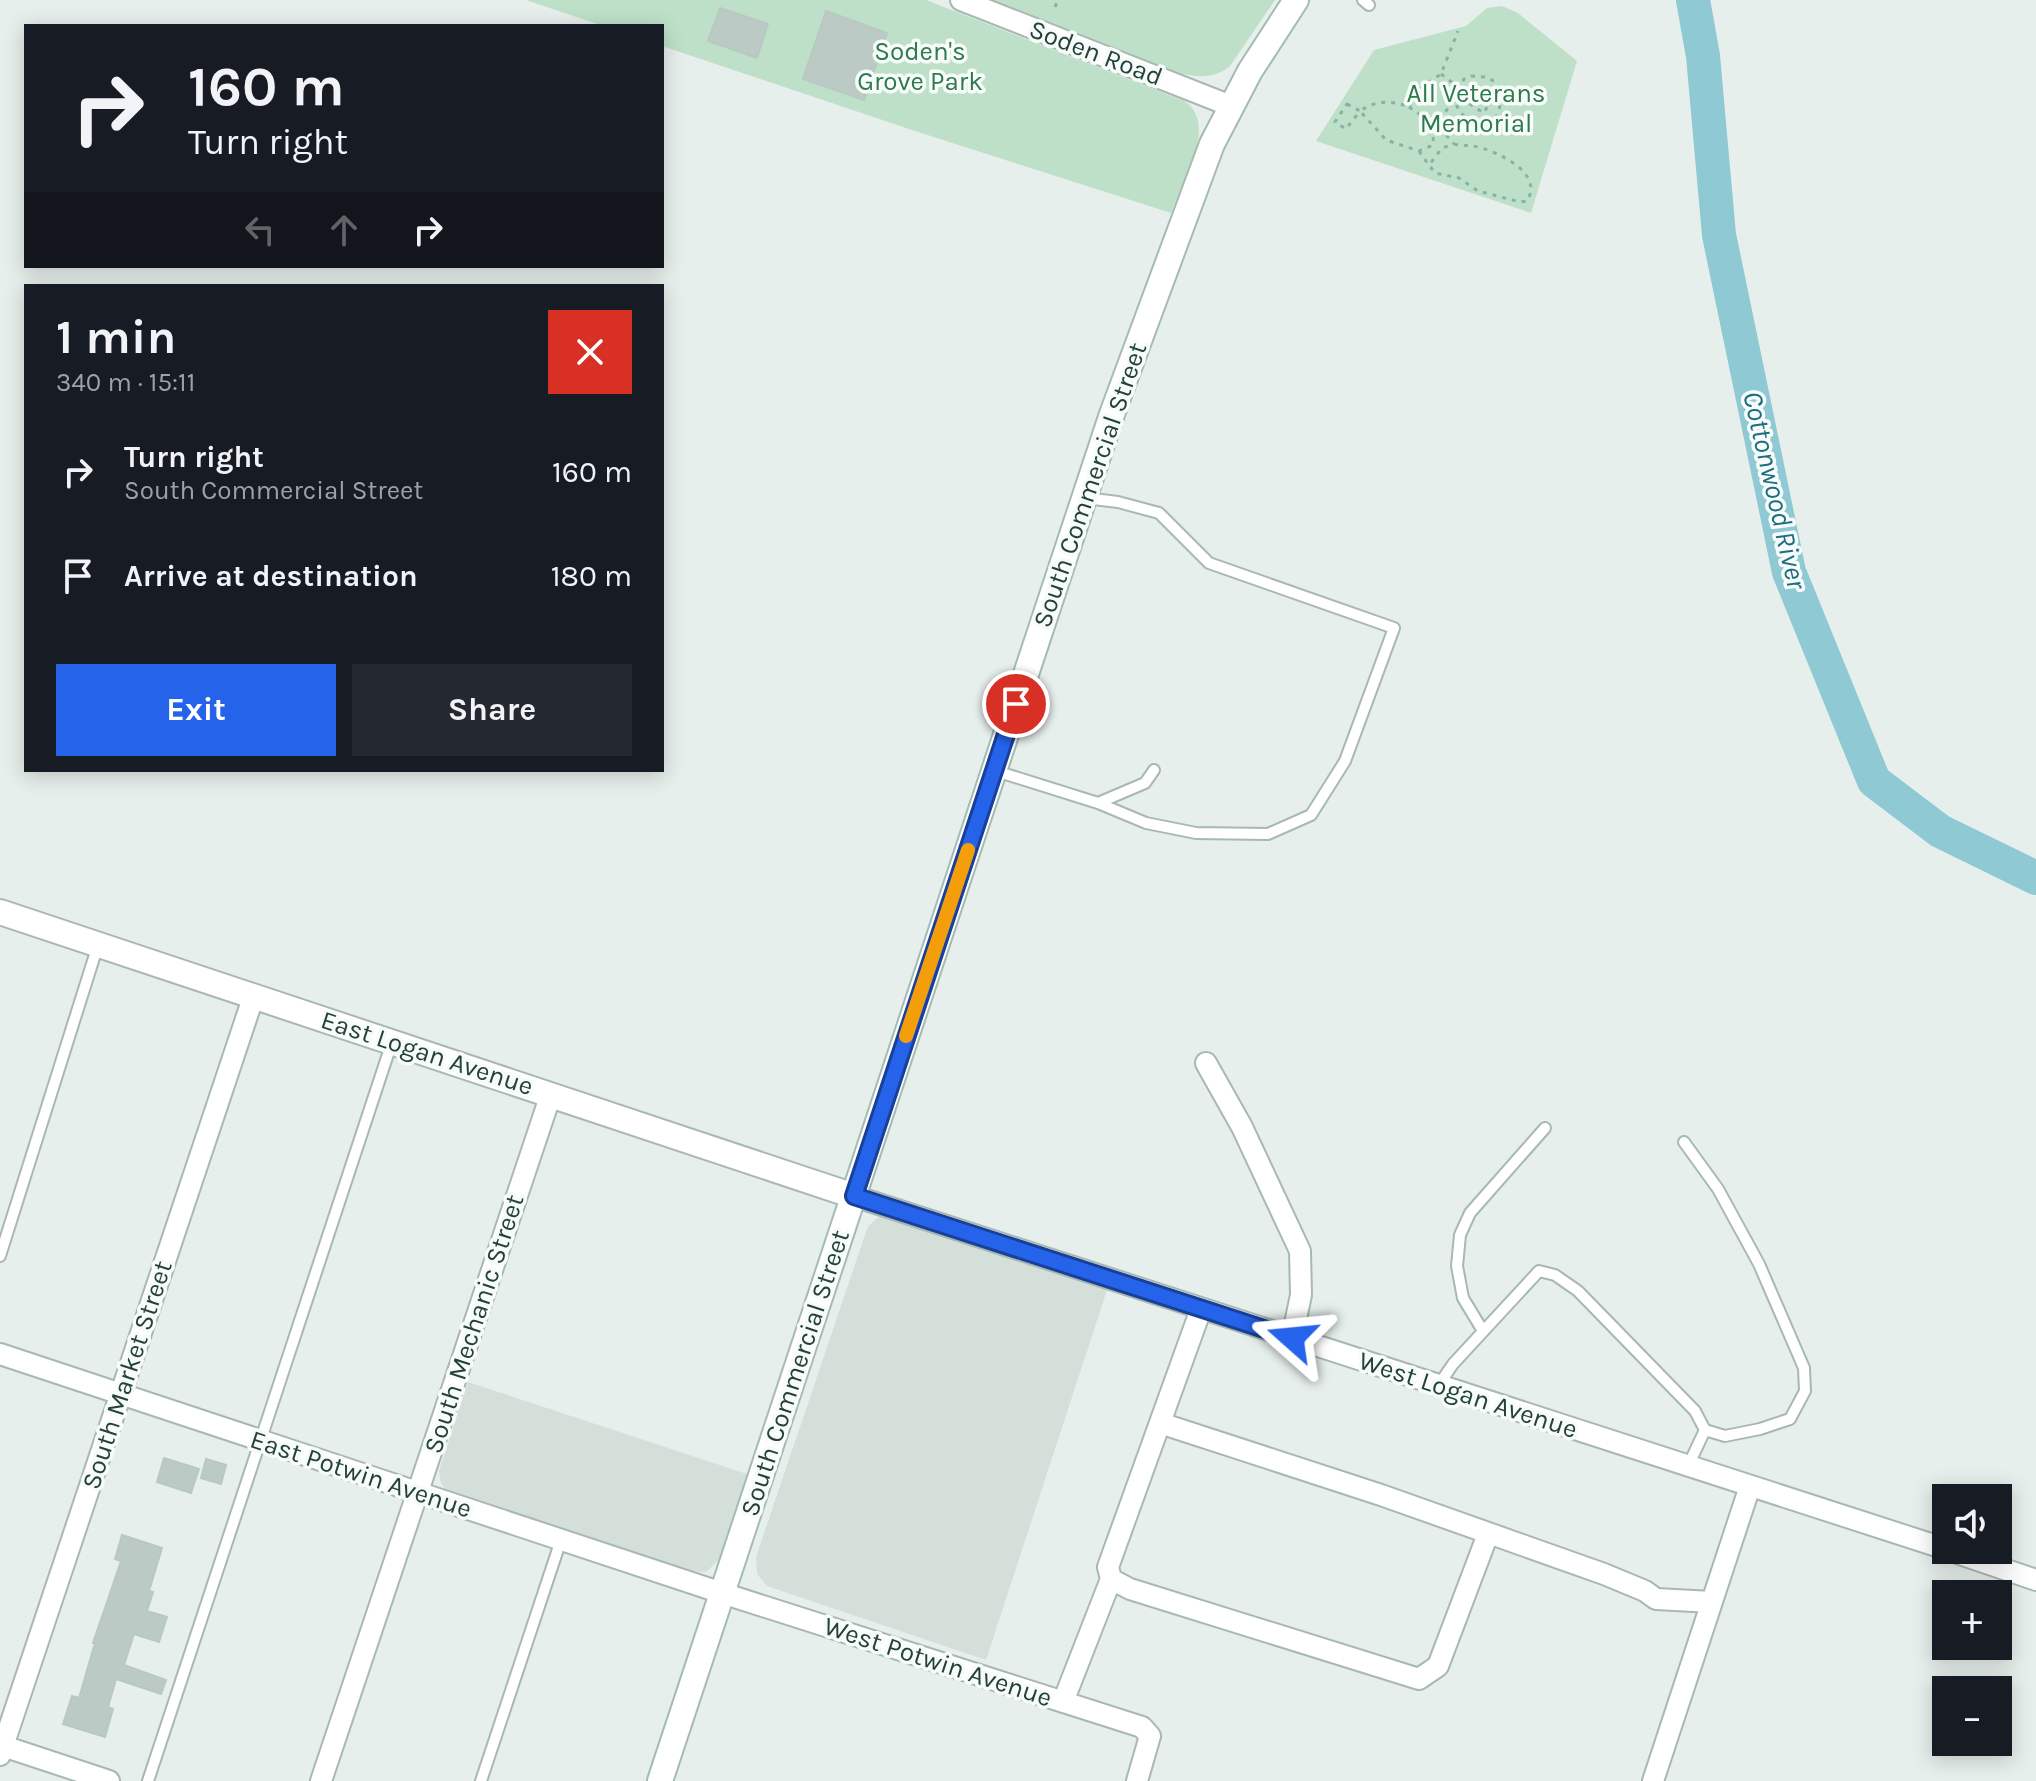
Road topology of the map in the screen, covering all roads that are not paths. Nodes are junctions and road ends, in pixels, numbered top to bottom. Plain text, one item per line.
1 (961, 0) edge
2 (1296, 0) edge
3 (1231, 106) junction
4 (1084, 498) junction
5 (994, 770) junction
6 (1154, 770) dead end
7 (1098, 803) junction
8 (0, 912) edge
9 (99, 944) junction
10 (254, 995) junction
11 (392, 1042) junction
12 (1206, 1063) dead end
13 (551, 1094) junction
14 (1545, 1128) dead end
15 (1684, 1142) dead end
16 (854, 1196) junction
17 (0, 1256) edge
18 (1201, 1309) junction
19 (1483, 1331) junction
20 (1292, 1338) junction
21 (0, 1354) edge
22 (1438, 1386) junction
23 (121, 1394) junction
24 (1160, 1423) junction
25 (1705, 1430) junction
26 (261, 1440) junction
27 (1688, 1466) junction
28 (1750, 1486) junction
29 (418, 1492) junction
30 (1488, 1534) junction
31 (561, 1540) junction
32 (1932, 1545) edge
33 (1989, 1564) edge
34 (1111, 1579) junction
35 (2036, 1580) edge
36 (722, 1593) junction
37 (1712, 1602) junction
38 (1063, 1702) junction
39 (1, 1749) edge
40 (109, 1781) edge
41 (148, 1781) edge
42 (321, 1781) edge
43 (481, 1781) edge
44 (660, 1781) edge
45 (1137, 1781) edge
46 (1653, 1781) edge

1 - 3 street, Soden Road
2 - 3 main road, South Commercial Street
3 - 4 main road, South Commercial Street
4 - 5 main road, South Commercial Street
4 - 7 lane
5 - 7 lane
5 - 16 main road, South Commercial Street
6 - 7 lane
8 - 9 main road, East Logan Avenue
9 - 10 main road, East Logan Avenue
9 - 17 lane
10 - 11 main road, East Logan Avenue
10 - 23 street, South Market Street
11 - 13 main road, East Logan Avenue
11 - 26 lane
12 - 20 street
13 - 16 main road, East Logan Avenue
13 - 29 street, South Mechanic Street
14 - 19 lane
15 - 25 lane
16 - 18 street, West Logan Avenue
16 - 36 main road, South Commercial Street
18 - 20 street, West Logan Avenue
18 - 24 street
19 - 22 lane
19 - 25 lane
20 - 22 street, West Logan Avenue
21 - 23 street, East Potwin Avenue
22 - 27 street, West Logan Avenue
23 - 26 street, East Potwin Avenue
23 - 39 street, South Market Street
24 - 30 street
24 - 34 street
25 - 27 lane
26 - 29 street, East Potwin Avenue
26 - 41 lane
27 - 28 street, West Logan Avenue
28 - 32 street, West Logan Avenue
28 - 37 street
29 - 31 street, East Potwin Avenue
29 - 42 street, South Mechanic Street
30 - 34 street
30 - 37 street
31 - 36 street, East Potwin Avenue
31 - 43 lane
33 - 35 street, West Logan Avenue
34 - 38 street
36 - 38 street, West Potwin Avenue
36 - 44 main road, South Commercial Street
37 - 46 street
38 - 45 street, West Potwin Avenue
39 - 40 street

